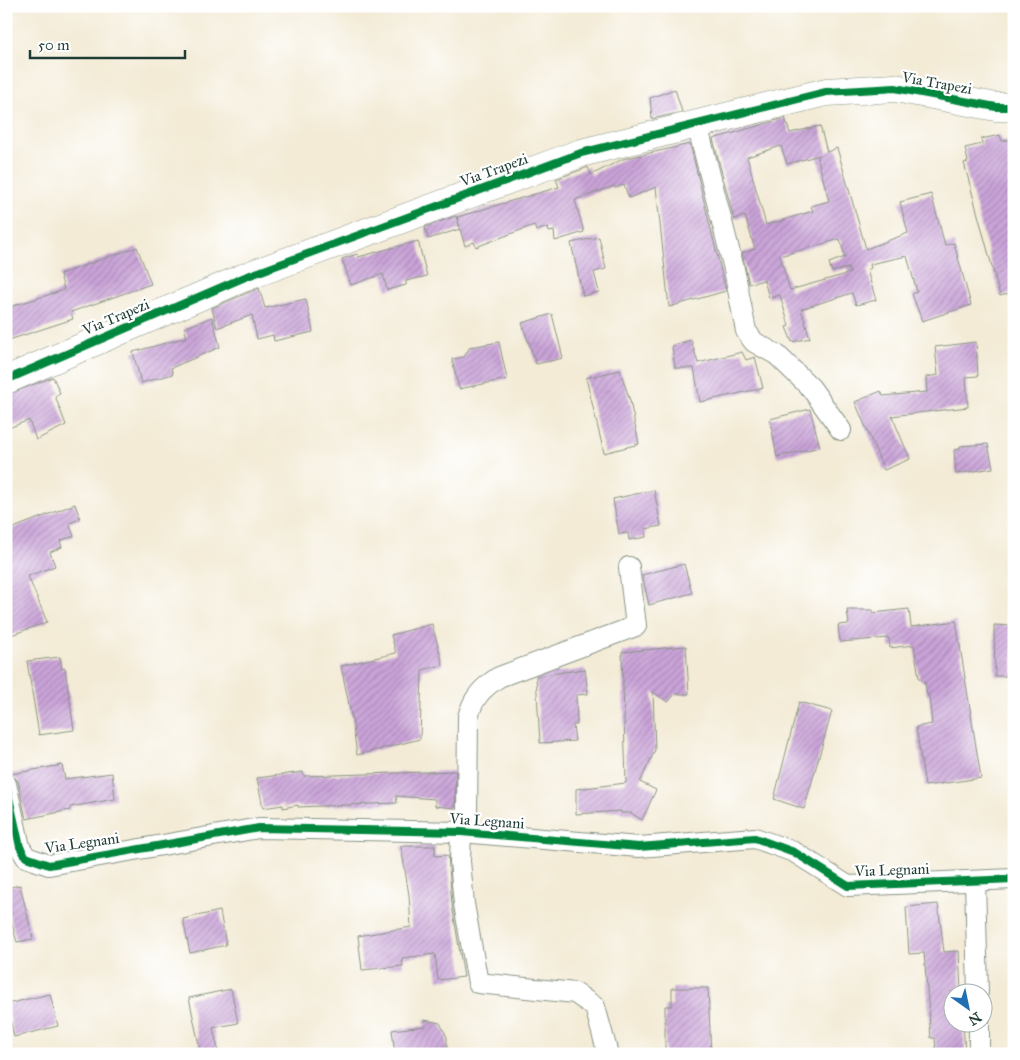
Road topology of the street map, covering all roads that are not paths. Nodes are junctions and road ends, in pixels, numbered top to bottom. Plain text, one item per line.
1 (1014, 107) edge
2 (698, 124) junction
3 (6, 380) edge
4 (841, 430) dead end
5 (629, 567) dead end
6 (6, 784) edge
7 (462, 832) junction
8 (1014, 879) edge
9 (975, 881) junction
10 (978, 982) edge
11 (979, 1032) edge
12 (608, 1054) edge
13 (980, 1054) edge

1 - 2 street, Via Trapezi
2 - 3 street, Via Trapezi
2 - 4 street
5 - 7 street
6 - 7 street, Via Legnani
7 - 9 street, Via Legnani
7 - 12 street
8 - 9 street, Via Legnani
9 - 10 street
11 - 13 street

